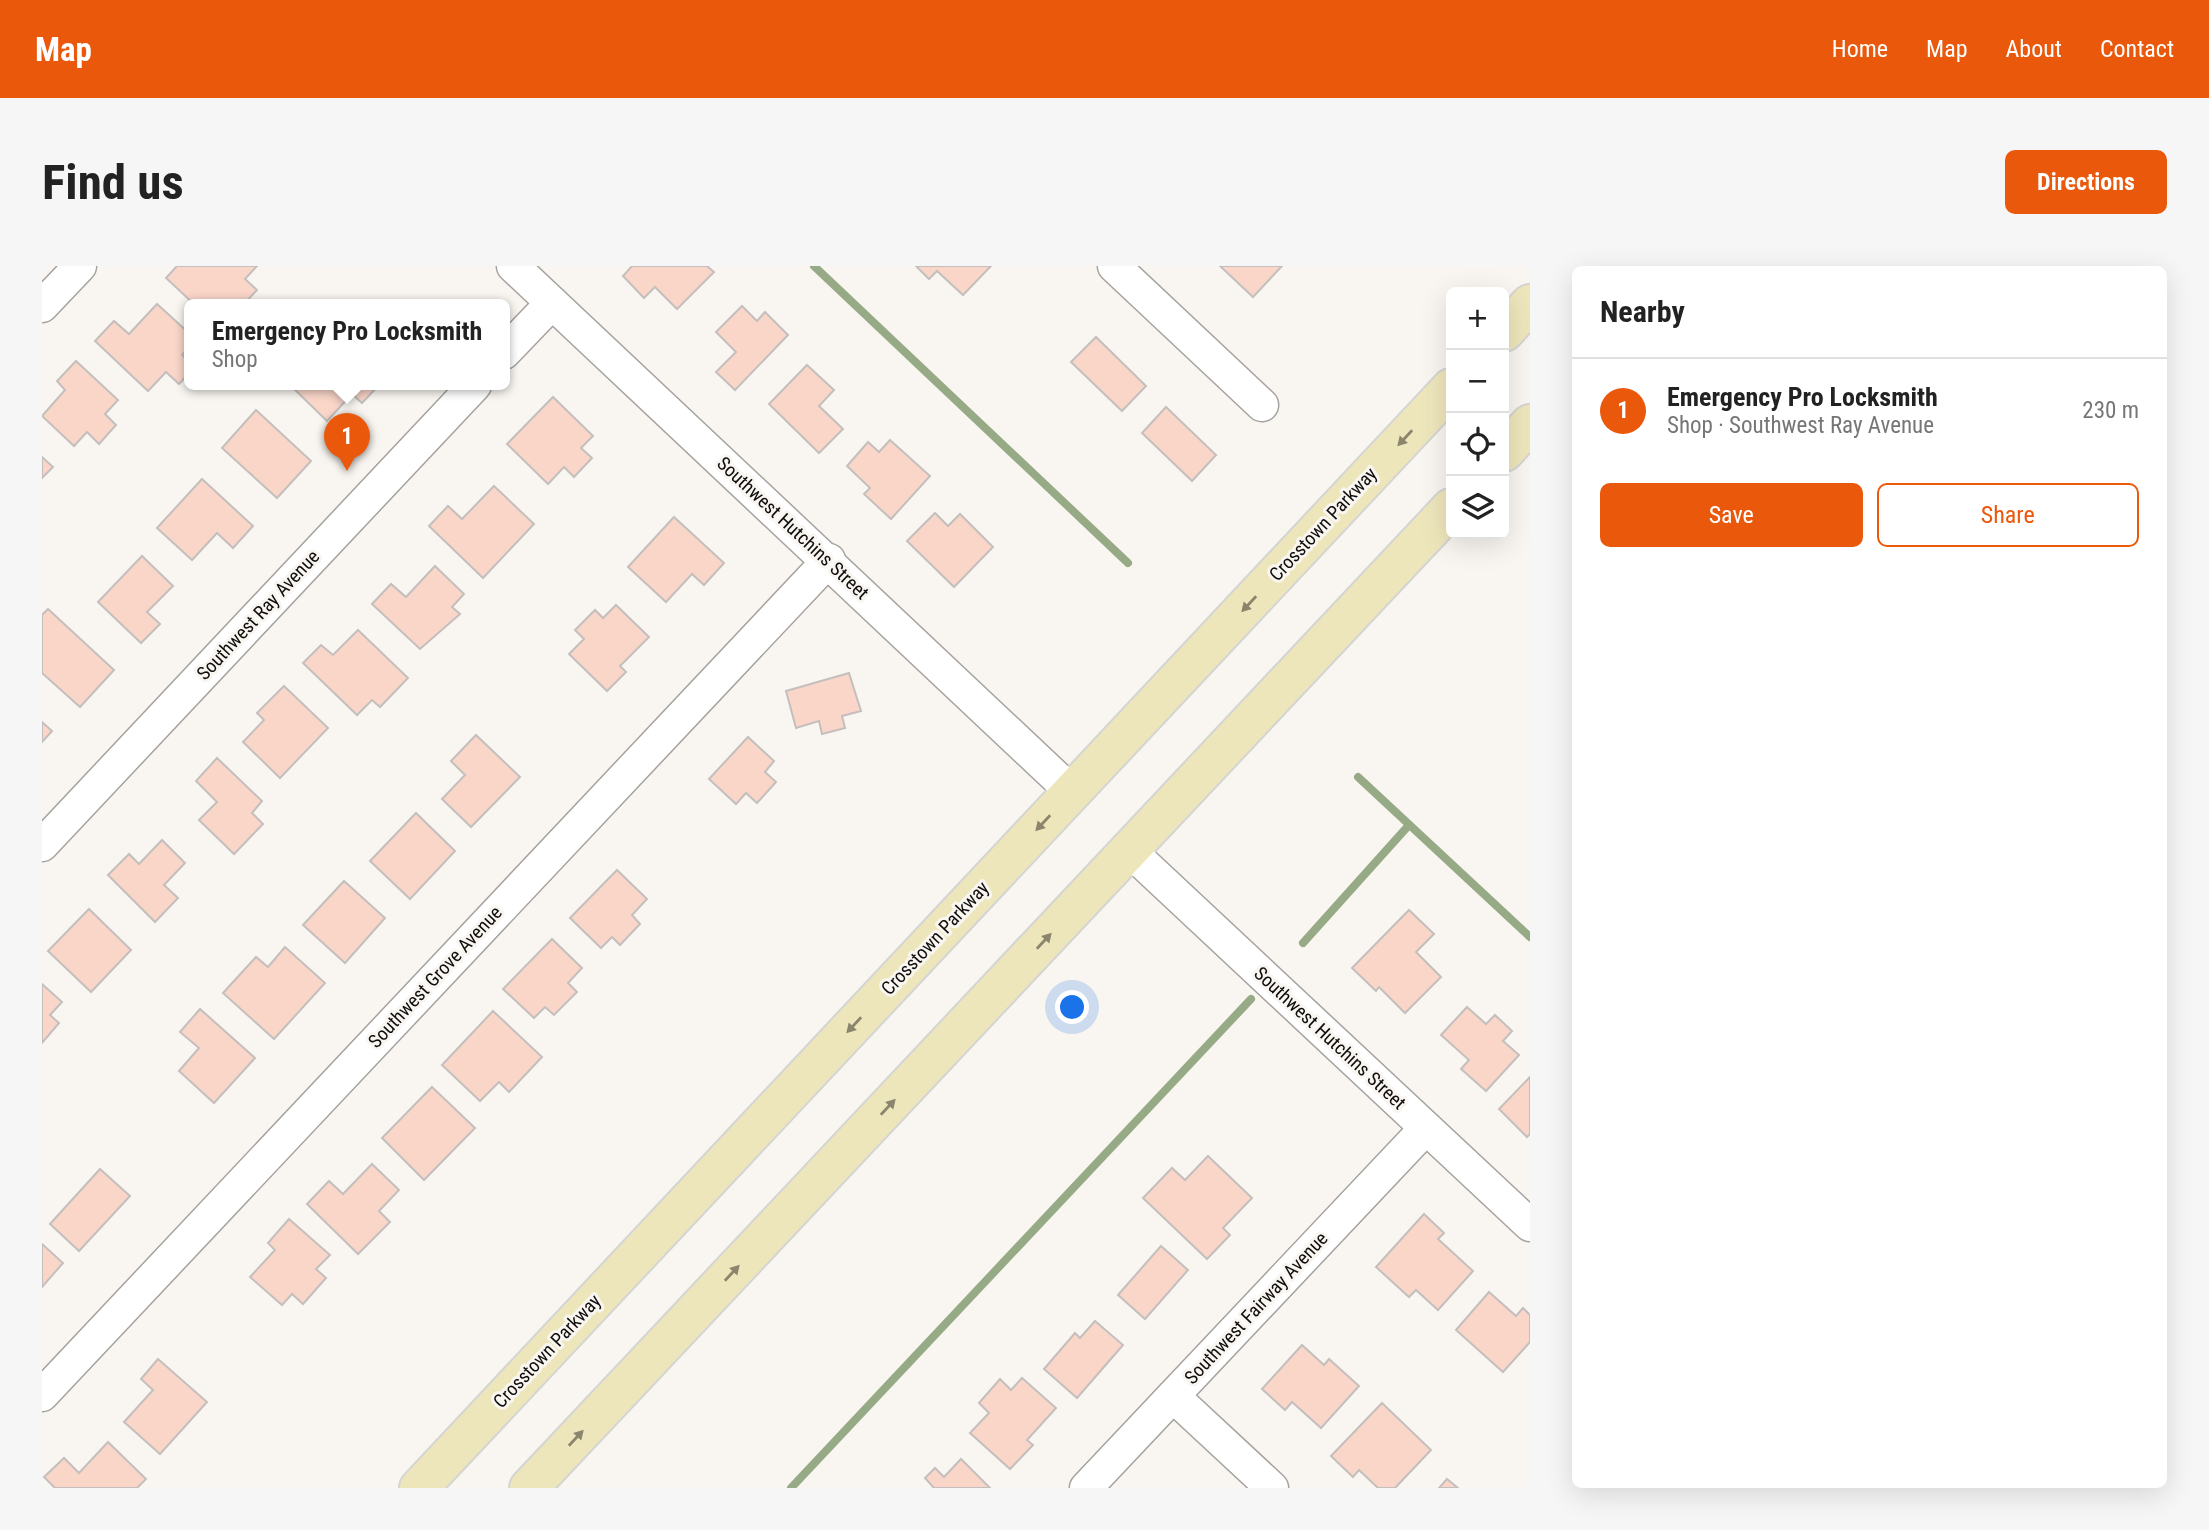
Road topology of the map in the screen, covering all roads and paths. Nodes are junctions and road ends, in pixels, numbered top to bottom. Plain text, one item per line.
1 (80, 266) edge
2 (513, 266) edge
3 (1114, 266) edge
4 (552, 303) junction
5 (1530, 304) edge
6 (42, 306) edge
7 (1509, 327) edge
8 (510, 349) edge
9 (470, 390) edge
10 (1446, 393) edge
11 (1262, 405) dead end
12 (1530, 424) edge
13 (1509, 447) edge
14 (1446, 513) edge
15 (829, 560) junction
16 (1072, 792) junction
17 (42, 845) edge
18 (1129, 850) junction
19 (1426, 1128) junction
20 (1530, 1225) edge
21 (42, 1395) edge
22 (1173, 1396) junction
23 (419, 1488) edge
24 (529, 1488) edge
25 (1086, 1488) edge
26 (1272, 1488) edge

1 - 6 street
2 - 4 street, Southwest Hutchins Street
3 - 11 street
4 - 8 street
4 - 15 street, Southwest Hutchins Street
5 - 7 main road
9 - 17 street, Southwest Ray Avenue
10 -> 16 main road, Crosstown Parkway
12 - 13 main road
14 - 18 main road
15 - 16 street, Southwest Hutchins Street
15 - 21 street, Southwest Grove Avenue
16 -> 23 main road, Crosstown Parkway
18 - 19 street, Southwest Hutchins Street
24 -> 18 main road
19 - 20 street, Southwest Hutchins Street
19 - 22 street, Southwest Fairway Avenue
22 - 25 street, Southwest Fairway Avenue
22 - 26 street

